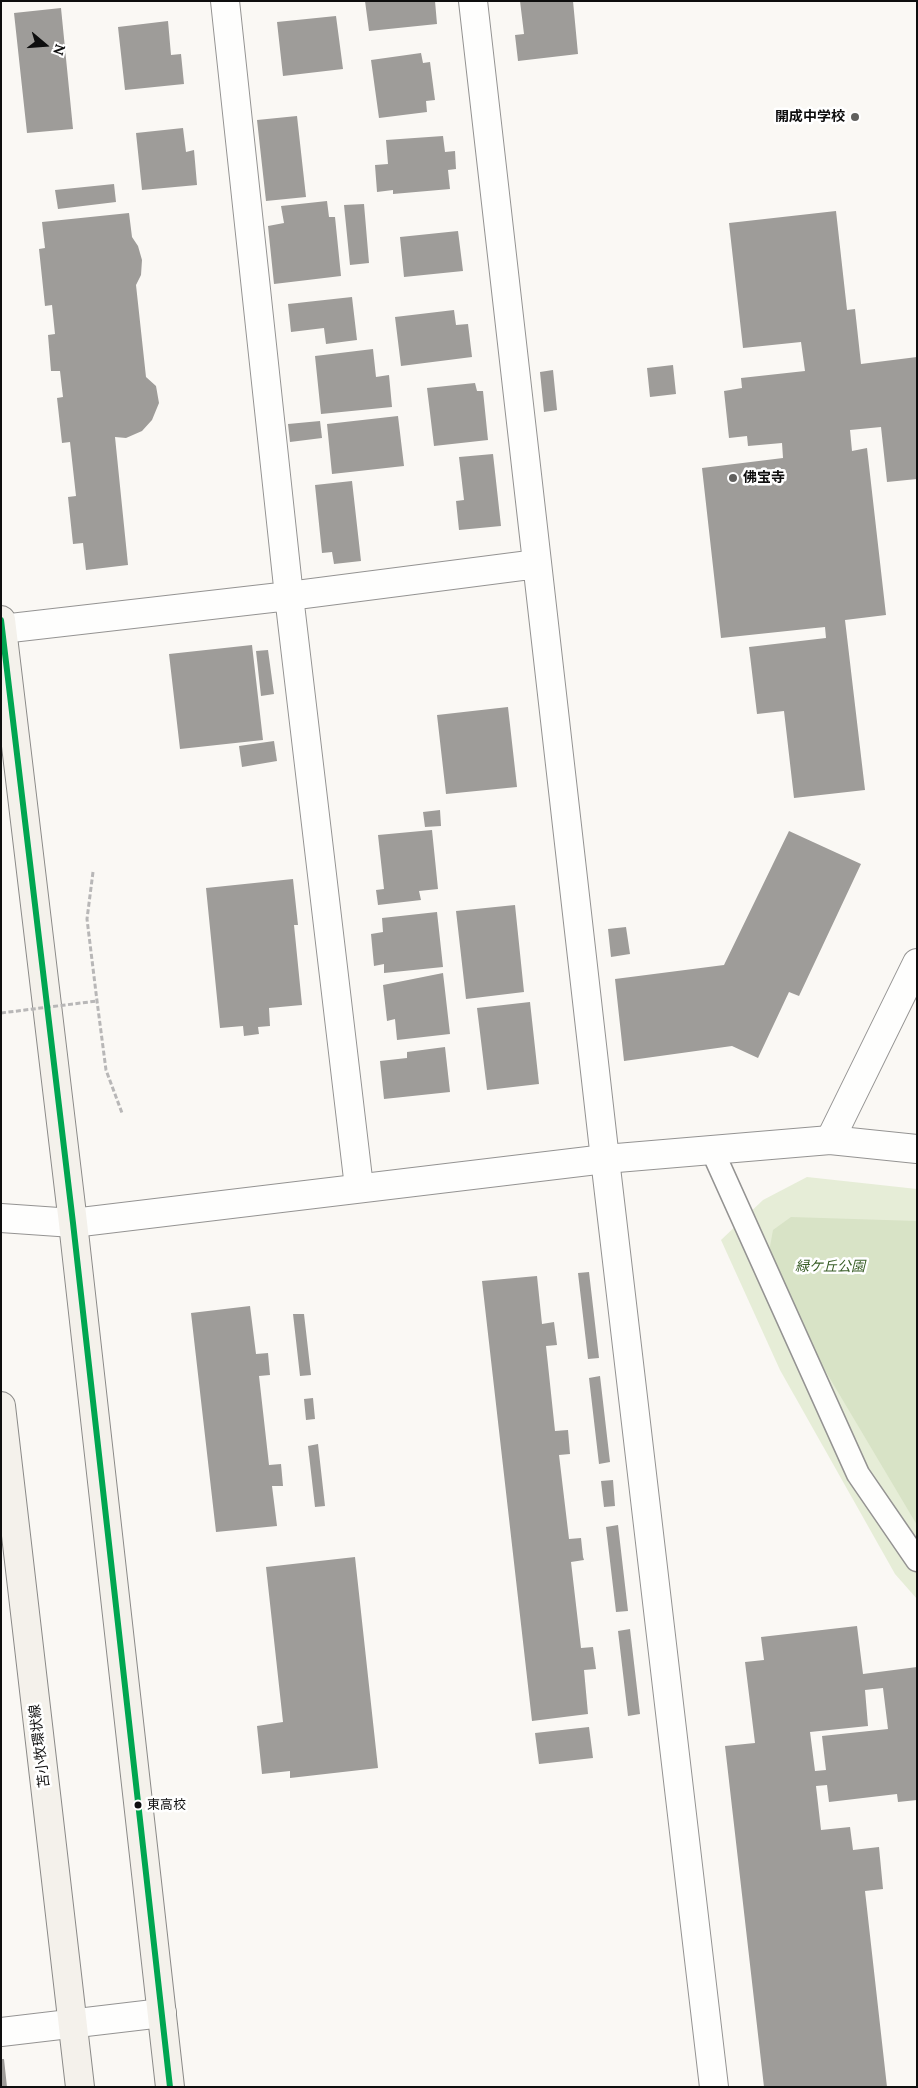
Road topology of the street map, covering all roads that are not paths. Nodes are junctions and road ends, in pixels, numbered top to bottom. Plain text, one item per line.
1 (224, 1) edge
2 (473, 1) edge
3 (537, 564) junction
4 (289, 596) junction
5 (2, 625) edge
6 (917, 964) edge
7 (830, 1140) junction
8 (917, 1149) edge
9 (712, 1150) junction
10 (605, 1158) junction
11 (359, 1188) junction
12 (1, 1218) edge
13 (72, 1223) junction
14 (1, 1406) edge
15 (917, 1560) edge
16 (162, 2013) junction
17 (72, 2024) junction
18 (1, 2032) edge
19 (80, 2087) edge
20 (170, 2087) edge
21 (714, 2087) edge

1 - 4 street
2 - 3 street
3 - 4 street
3 - 10 street
4 - 5 street
4 - 11 street
5 - 13 main road
6 - 7 street
7 - 8 street
7 - 9 street
9 - 10 street
9 - 15 lane
10 - 11 street
10 - 21 street
11 - 13 street
12 - 13 street
13 - 16 main road
14 - 17 main road, 苫小牧環状線
16 - 17 street
16 - 20 main road
17 - 18 street
17 - 19 main road, 苫小牧環状線

